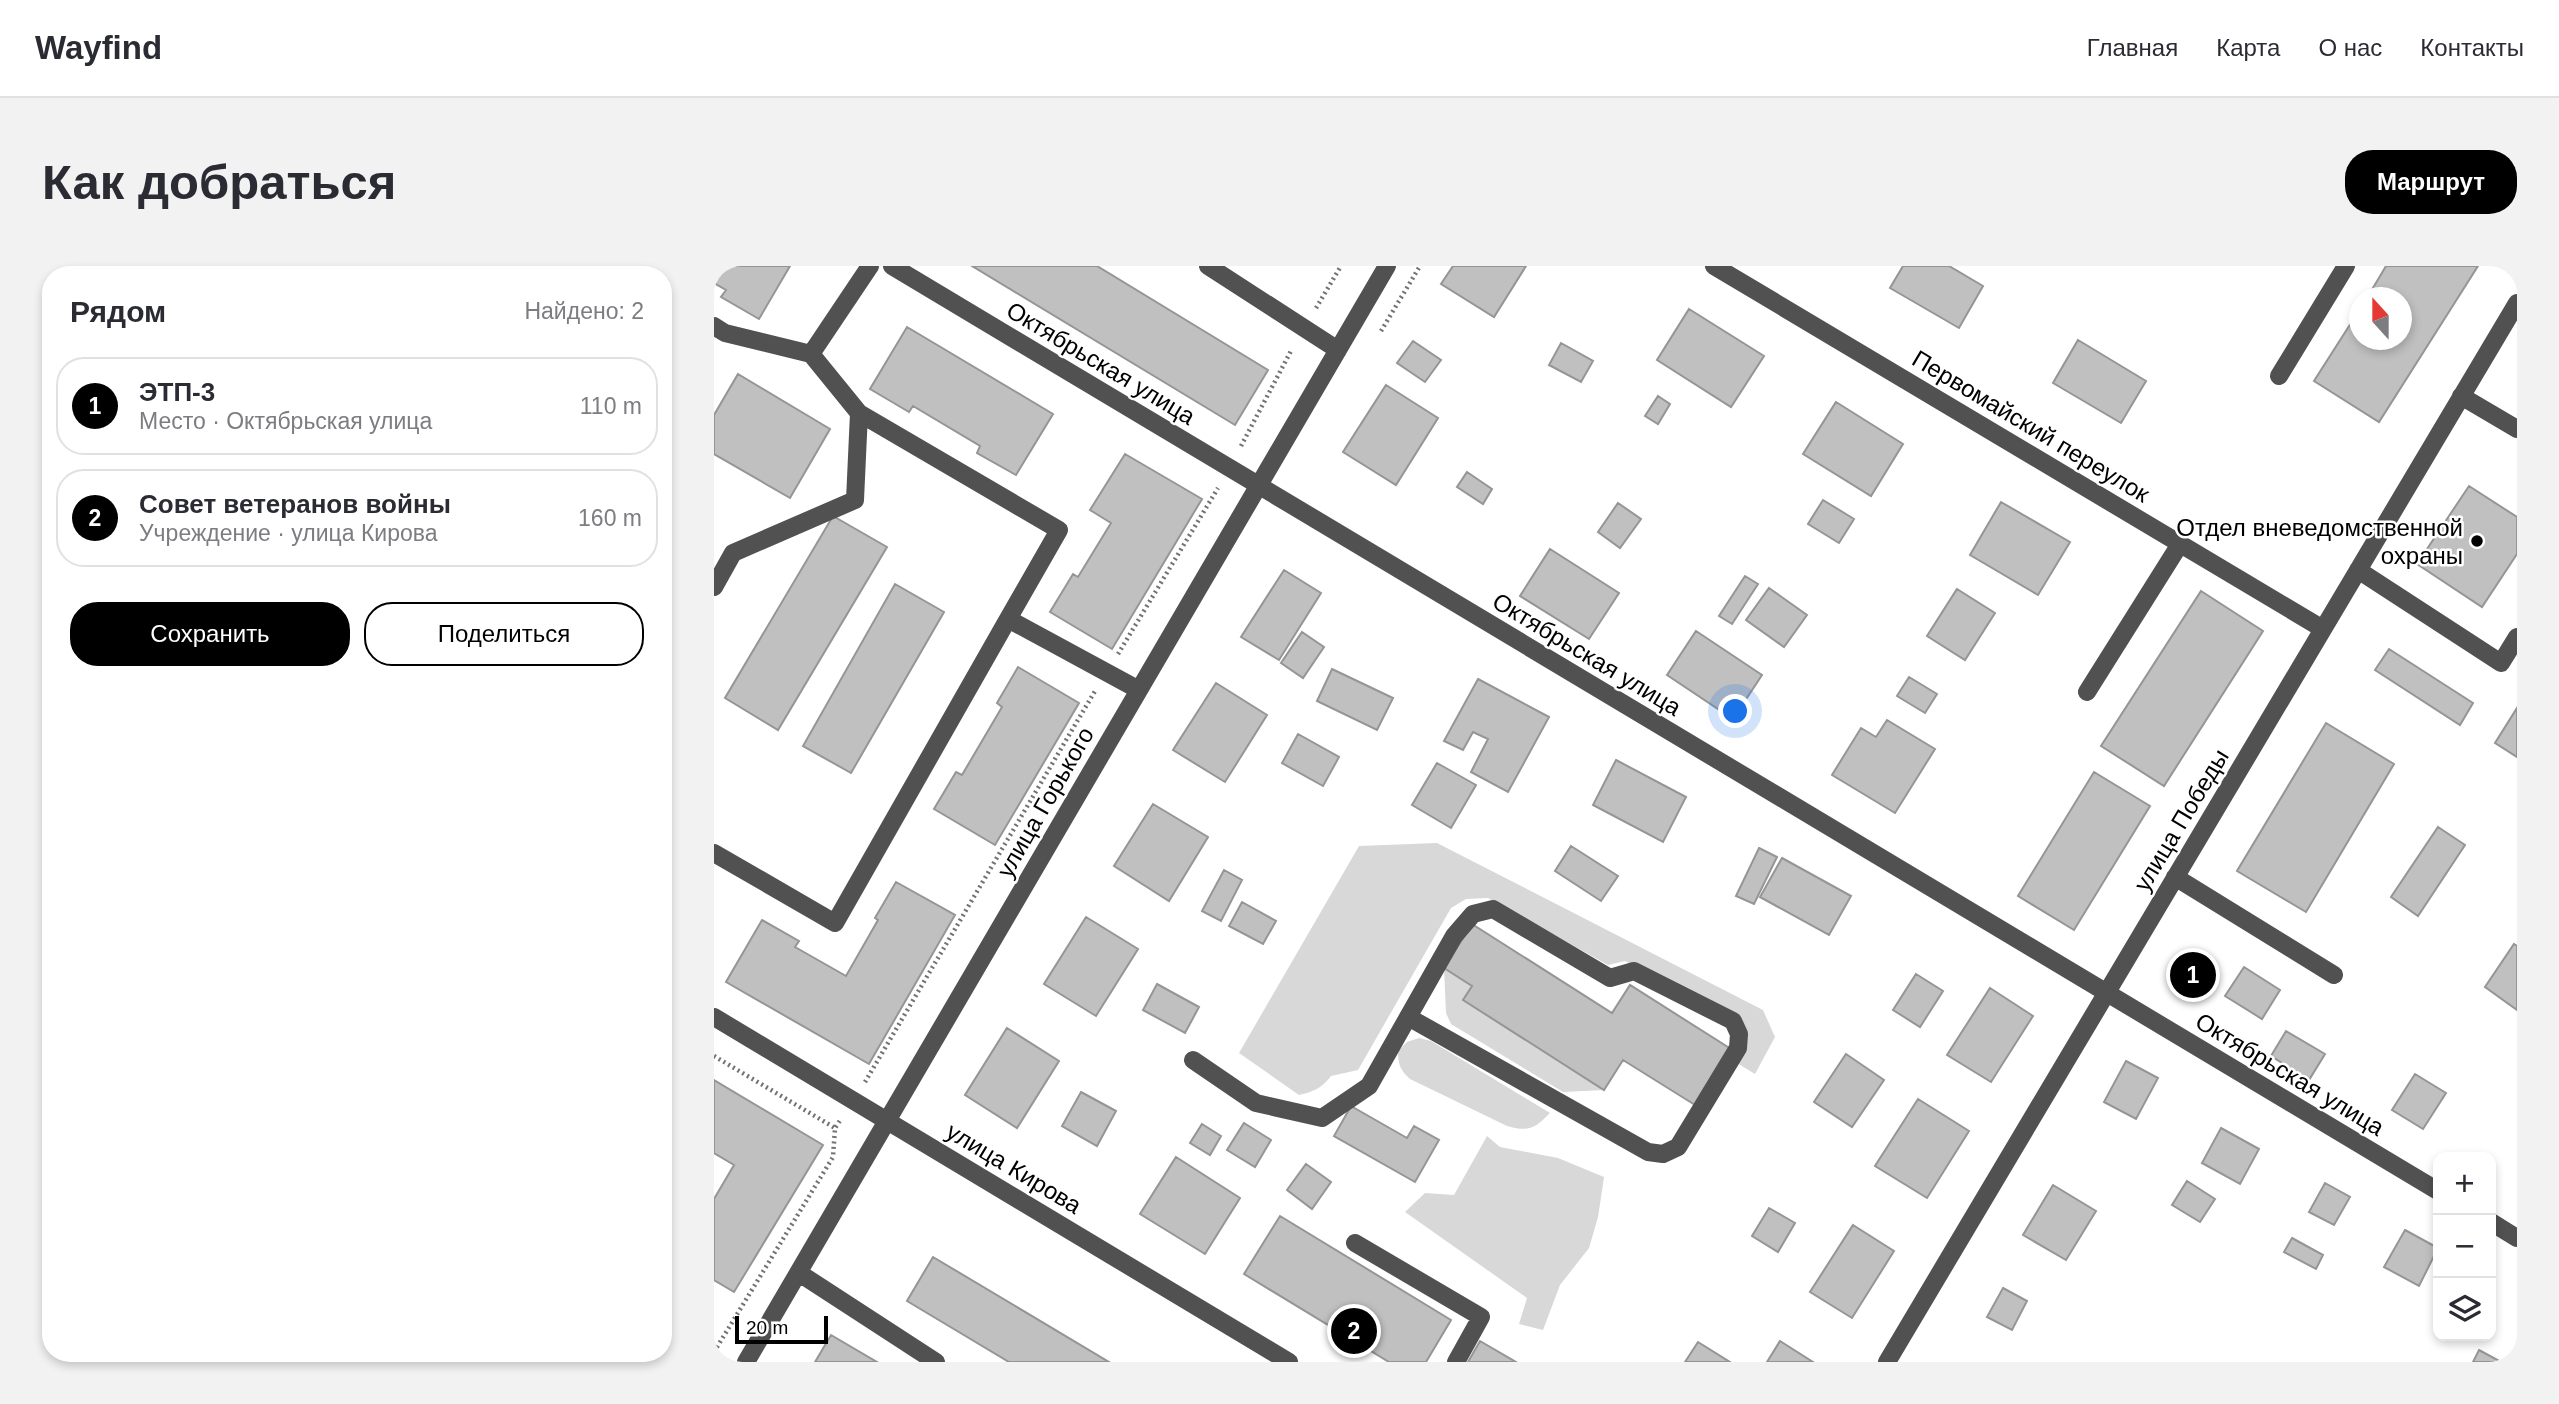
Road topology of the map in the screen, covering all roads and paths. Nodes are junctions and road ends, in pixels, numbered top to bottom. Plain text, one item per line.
1 (870, 266) edge
2 (892, 266) edge
3 (1208, 266) edge
4 (1341, 266) edge
5 (1387, 266) edge
6 (1714, 266) edge
7 (2346, 266) edge
8 (2517, 303) edge
9 (714, 326) edge
10 (1304, 327) junction
11 (1338, 350) junction
12 (811, 355) junction
13 (2280, 376) dead end
14 (2461, 396) junction
15 (859, 413) junction
16 (2517, 429) edge
17 (1229, 469) junction
18 (1258, 487) junction
19 (2180, 544) junction
20 (2358, 570) junction
21 (714, 587) edge
22 (1008, 619) junction
23 (2323, 629) junction
24 (2517, 637) edge
25 (1106, 673) junction
26 (1139, 690) junction
27 (2087, 692) dead end
28 (714, 853) edge
29 (2175, 877) junction
30 (2334, 975) dead end
31 (2106, 993) junction
32 (714, 1017) edge
33 (1408, 1017) junction
34 (714, 1056) edge
35 (1193, 1060) dead end
36 (854, 1101) junction
37 (887, 1121) junction
38 (835, 1128) junction
39 (2433, 1188) edge
40 (2496, 1225) edge
41 (2517, 1238) edge
42 (1355, 1243) dead end
43 (799, 1272) junction
44 (714, 1352) edge
45 (746, 1362) edge
46 (936, 1362) edge
47 (1289, 1362) edge
48 (1456, 1362) edge
49 (1886, 1362) edge

1 - 12 street
2 - 17 street, Октябрьская улица
3 - 10 street
4 - 10 path
5 - 11 street, улица Горького
6 - 19 street, Первомайский переулок
7 - 13 street
8 - 14 street, улица Победы
9 - 12 street
10 - 11 street
10 - 17 path
11 - 18 street, улица Горького
12 - 15 street
14 - 16 street
14 - 20 street, улица Победы
15 - 21 street
15 - 22 street
17 - 18 street, Октябрьская улица
17 - 25 path
18 - 26 street, улица Горького
18 - 31 street, Октябрьская улица
19 - 23 street, Первомайский переулок
19 - 27 street
20 - 23 street, улица Победы
20 - 24 street
22 - 25 street
22 - 28 street
23 - 29 street, улица Победы
25 - 26 street
25 - 36 path
26 - 37 street, улица Горького
29 - 30 street
29 - 31 street, улица Победы
31 - 39 street, Октябрьская улица
31 - 49 street, улица Победы
32 - 36 street, улица Кирова
33 - 33 street
33 - 35 street
34 - 38 path
36 - 37 street, улица Кирова
36 - 38 path
37 - 43 street, улица Горького
37 - 47 street, улица Кирова
38 - 44 path
40 - 41 street
42 - 48 street
43 - 45 street, улица Горького
43 - 46 street

